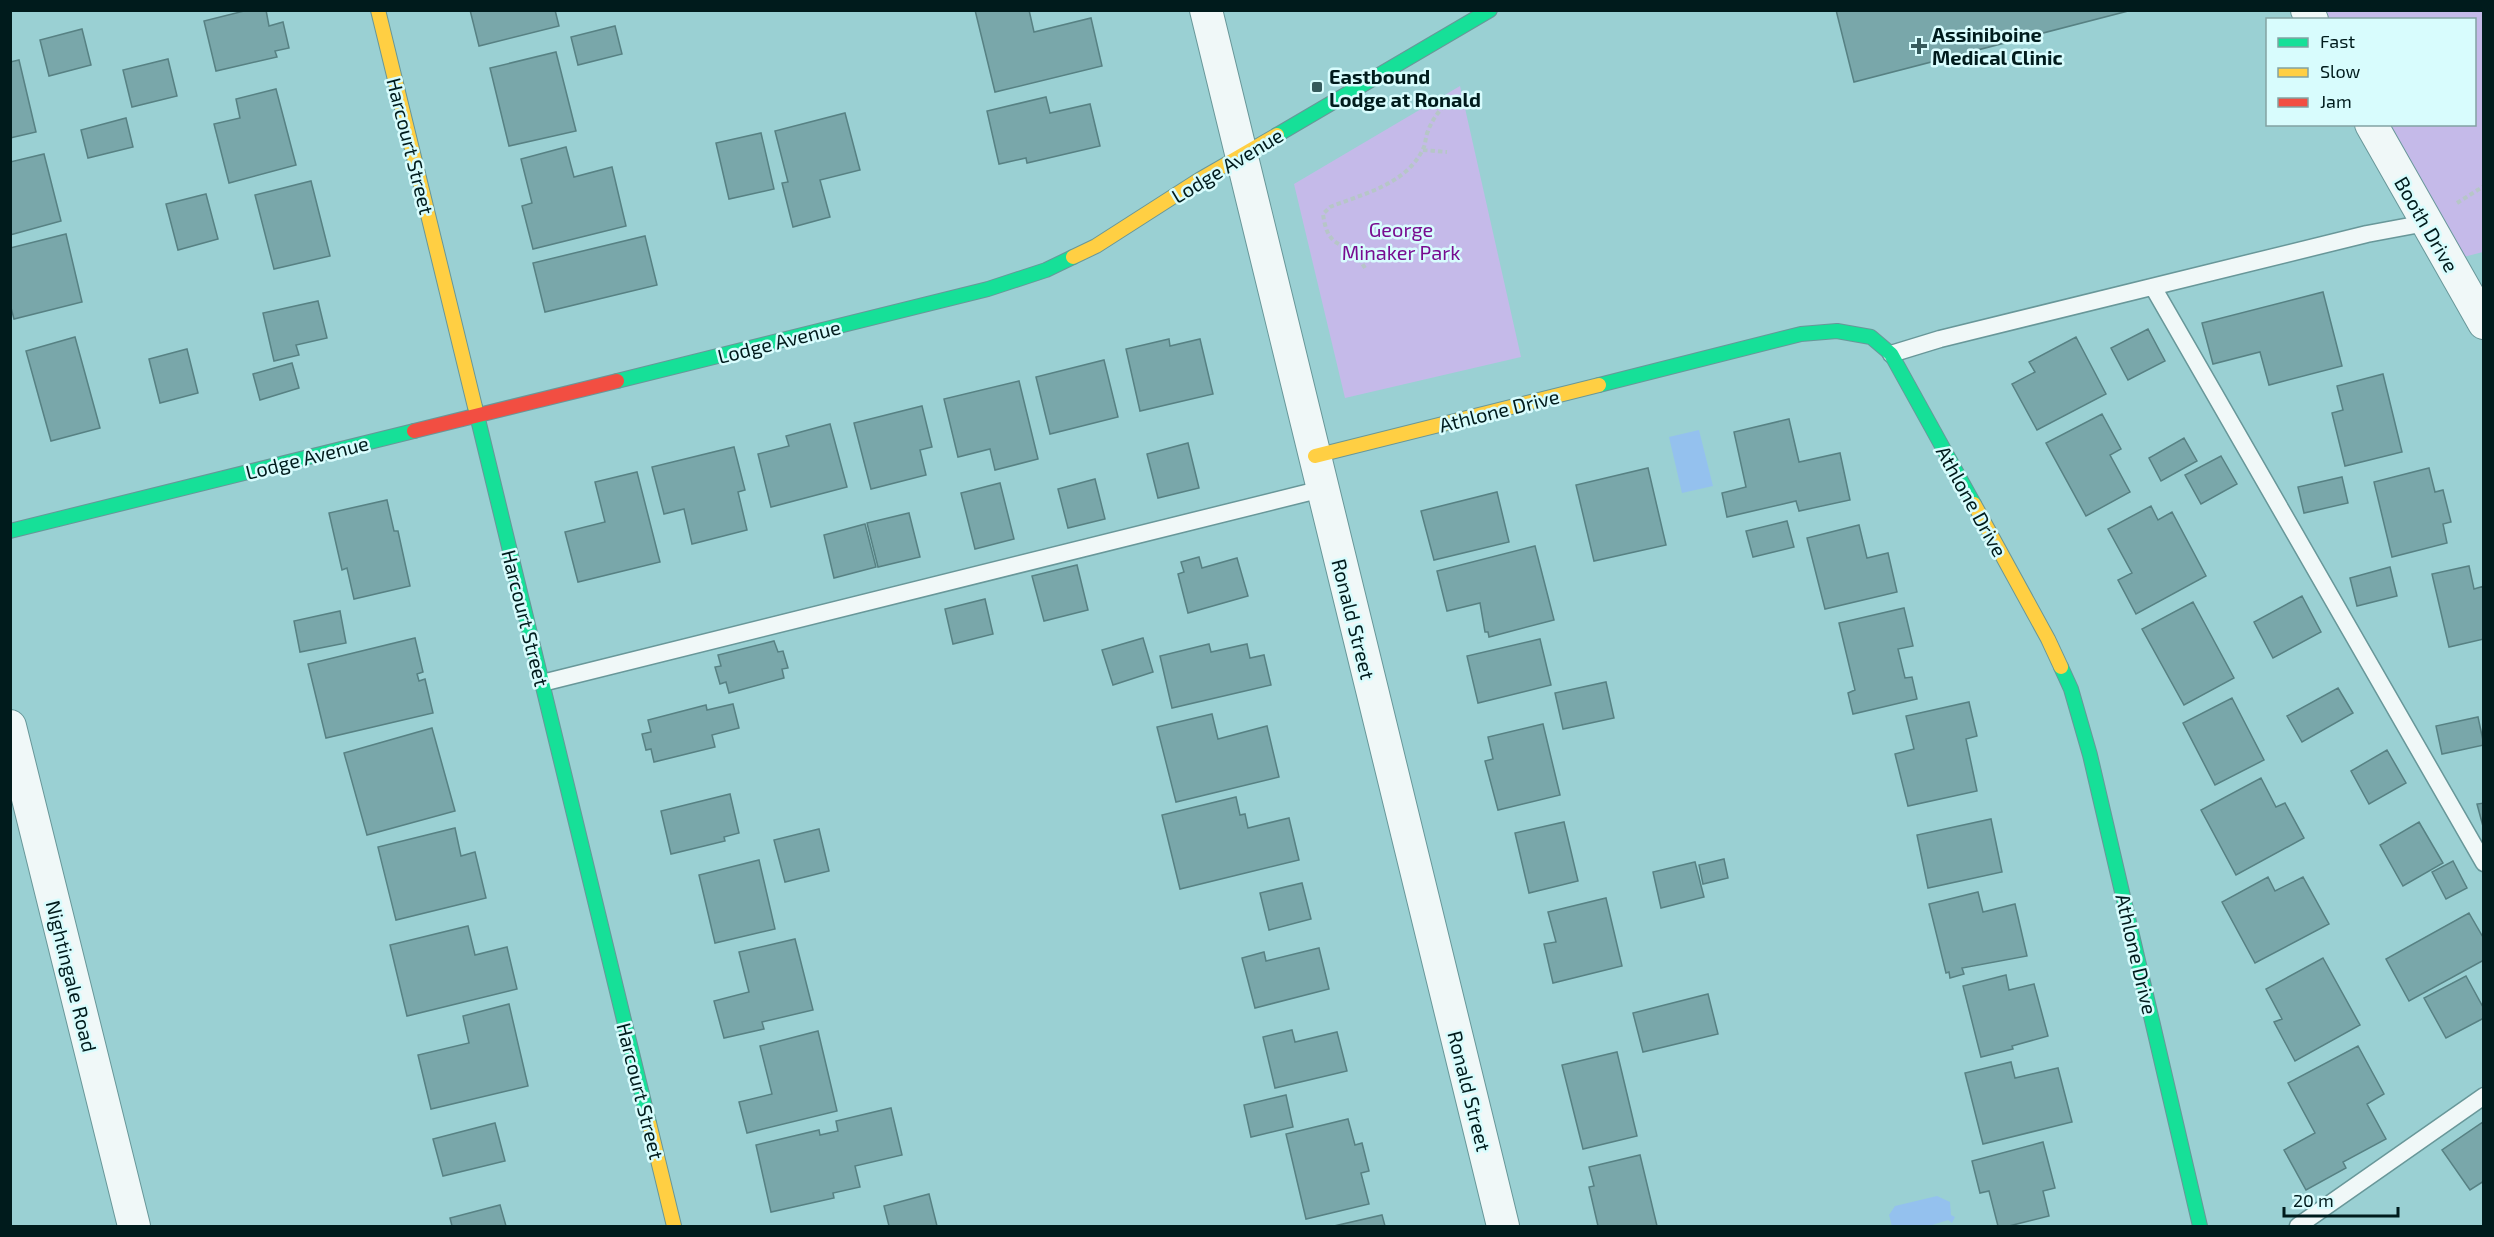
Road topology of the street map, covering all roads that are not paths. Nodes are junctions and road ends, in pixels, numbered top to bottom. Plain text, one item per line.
1 (378, 10) edge
2 (1206, 10) edge
3 (1490, 10) edge
4 (2372, 126) edge
5 (1242, 155) junction
6 (2426, 223) junction
7 (2153, 287) junction
8 (2484, 323) edge
9 (1891, 354) junction
10 (477, 415) junction
11 (1315, 456) junction
12 (1323, 489) junction
13 (10, 531) edge
14 (542, 683) junction
15 (10, 726) edge
16 (2484, 863) edge
17 (2484, 1096) edge
18 (134, 1227) edge
19 (674, 1227) edge
20 (1503, 1227) edge
21 (2200, 1227) edge
22 (2298, 1227) edge

1 - 10 street, Harcourt Street
2 - 5 street, Ronald Street
3 - 5 street, Lodge Avenue
4 - 6 street, Booth Drive
5 - 10 street, Lodge Avenue
5 - 11 street, Ronald Street
6 - 7 lane
6 - 8 street, Booth Drive
7 - 9 lane
7 - 16 lane
9 - 11 street, Athlone Drive
9 - 21 street, Athlone Drive
10 - 13 street, Lodge Avenue
10 - 14 street, Harcourt Street
11 - 12 street, Ronald Street
12 - 14 lane
12 - 20 street, Ronald Street
14 - 19 street, Harcourt Street
15 - 18 street, Nightingale Road
17 - 22 lane

